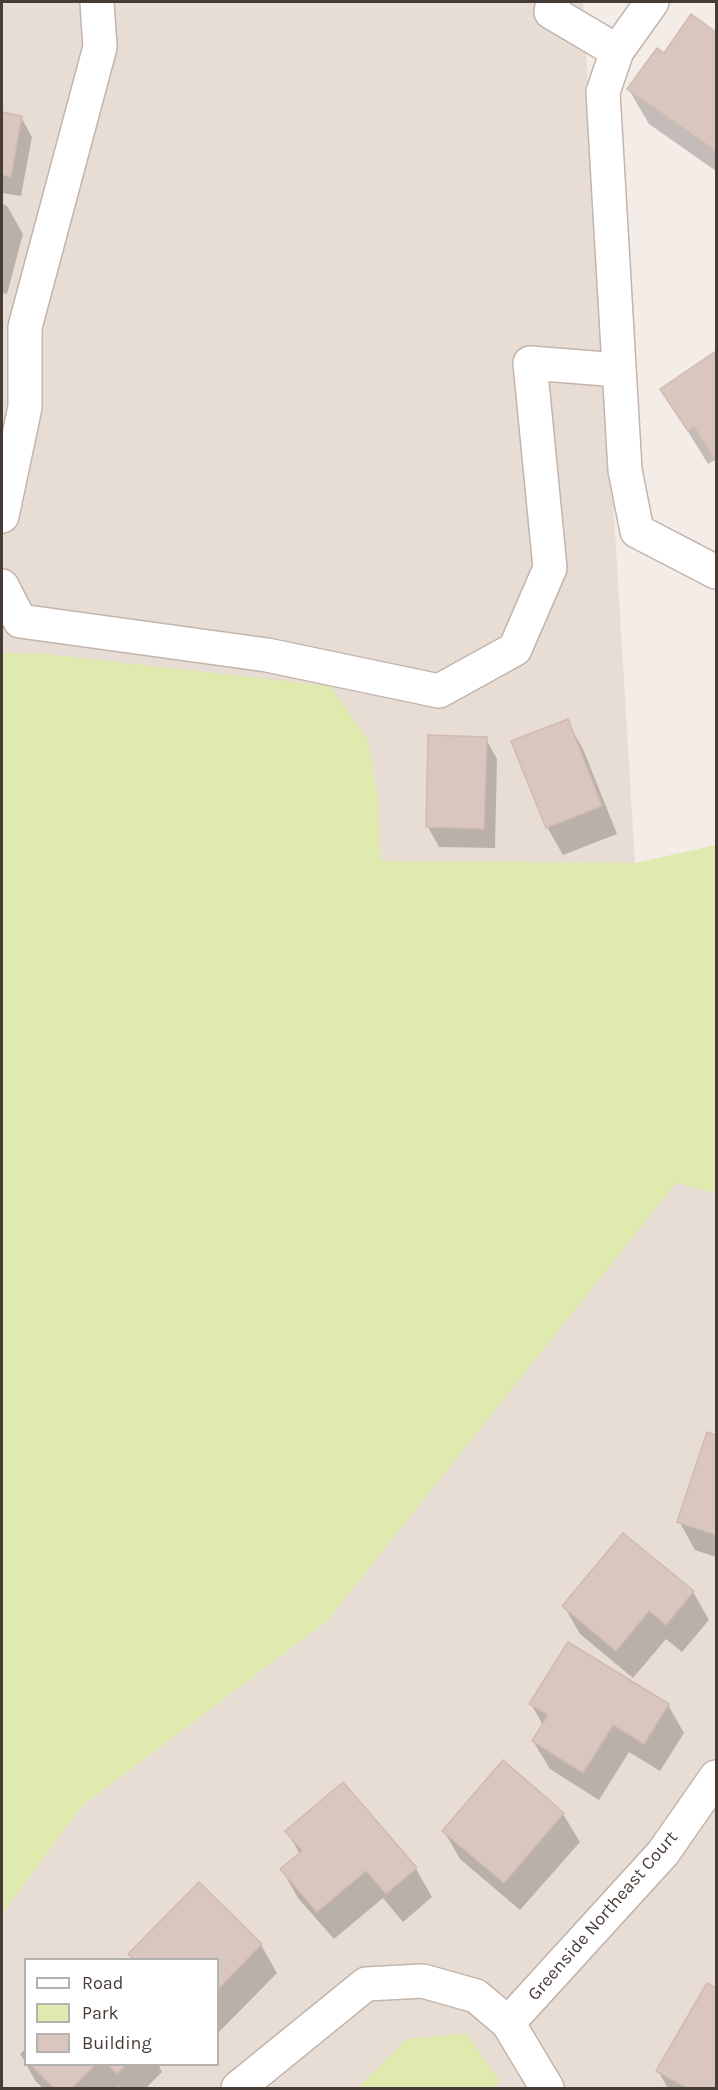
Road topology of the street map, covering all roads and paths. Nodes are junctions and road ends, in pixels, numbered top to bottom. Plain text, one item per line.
1 (97, 2) edge
2 (652, 2) edge
3 (548, 5) edge
4 (617, 51) junction
5 (620, 370) junction
6 (2, 516) edge
7 (717, 572) edge
8 (2, 586) edge
9 (717, 1778) edge
10 (508, 2023) junction
11 (238, 2088) edge
12 (548, 2088) edge

1 - 6 street
2 - 4 street
3 - 4 street
4 - 5 street
5 - 7 street
5 - 8 street
9 - 10 street, Greenside Northeast Court
10 - 11 street
10 - 12 street

